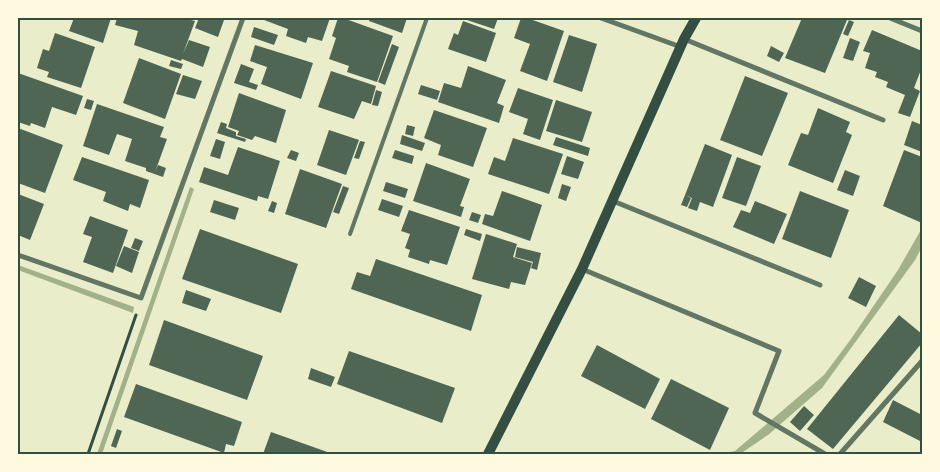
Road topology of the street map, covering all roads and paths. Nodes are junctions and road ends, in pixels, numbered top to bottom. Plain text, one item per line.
1 (243, 18) edge
2 (427, 18) edge
3 (601, 18) edge
4 (696, 18) edge
5 (890, 18) edge
6 (922, 31) edge
7 (683, 43) junction
8 (883, 120) dead end
9 (613, 201) junction
10 (350, 234) dead end
11 (18, 255) edge
12 (582, 269) junction
13 (820, 285) dead end
14 (142, 298) junction
15 (922, 361) edge
16 (88, 454) edge
17 (488, 454) edge
18 (825, 454) edge
19 (840, 454) edge

1 - 14 street
2 - 10 lane
3 - 7 street
4 - 7 main road
5 - 6 street
7 - 8 street
7 - 9 main road
9 - 12 main road
9 - 13 street
11 - 14 street
12 - 17 main road
12 - 18 street
14 - 16 path
15 - 19 street

